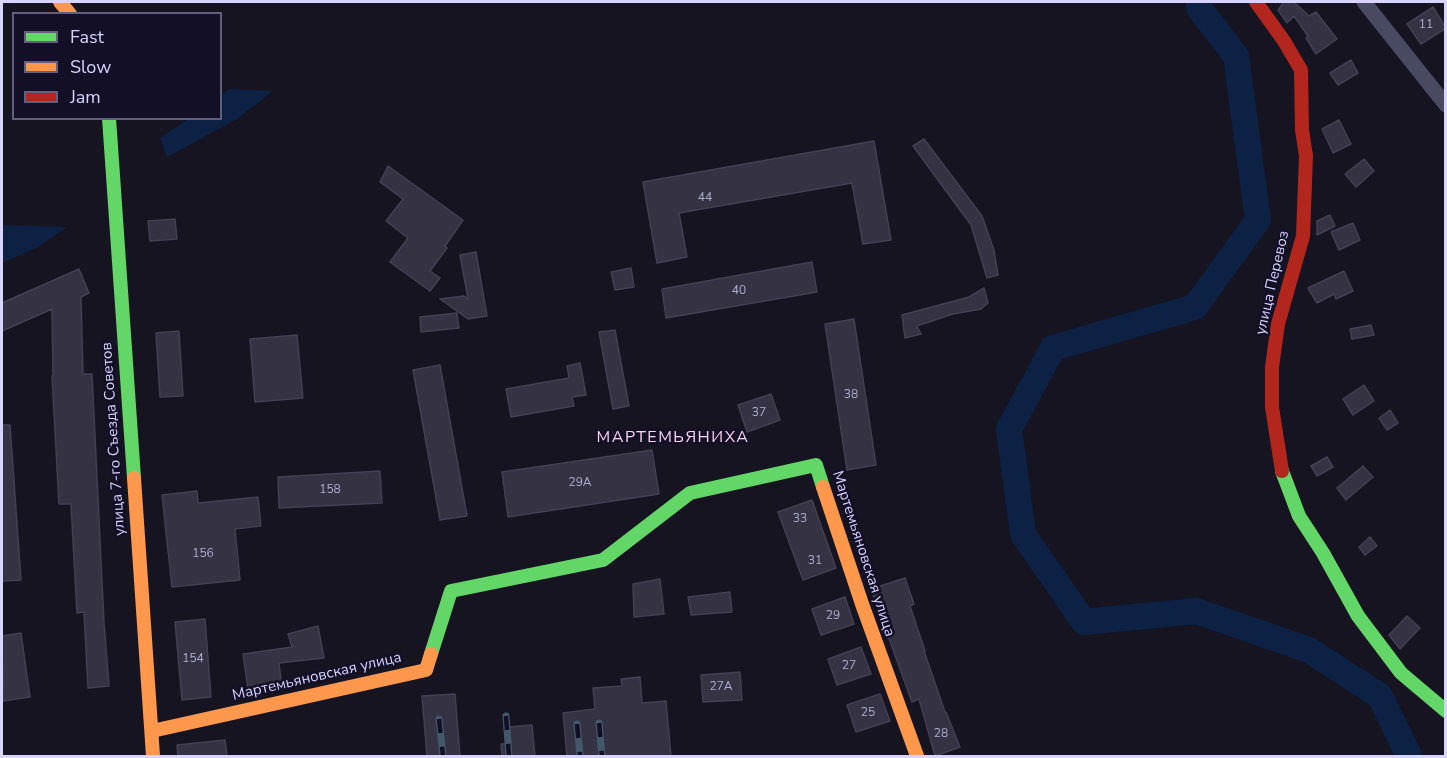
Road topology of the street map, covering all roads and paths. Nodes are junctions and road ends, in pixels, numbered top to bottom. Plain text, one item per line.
1 (1256, 2) edge
2 (1364, 2) edge
3 (1446, 105) edge
4 (109, 120) edge
5 (1446, 711) edge
6 (152, 731) junction
7 (153, 756) edge
8 (917, 756) edge

1 - 5 street, улица Перевоз
2 - 3 street
4 - 6 street, улица 7-го Съезда Советов
6 - 7 street, улица 7-го Съезда Советов
6 - 8 street, Мартемьяновская улица

